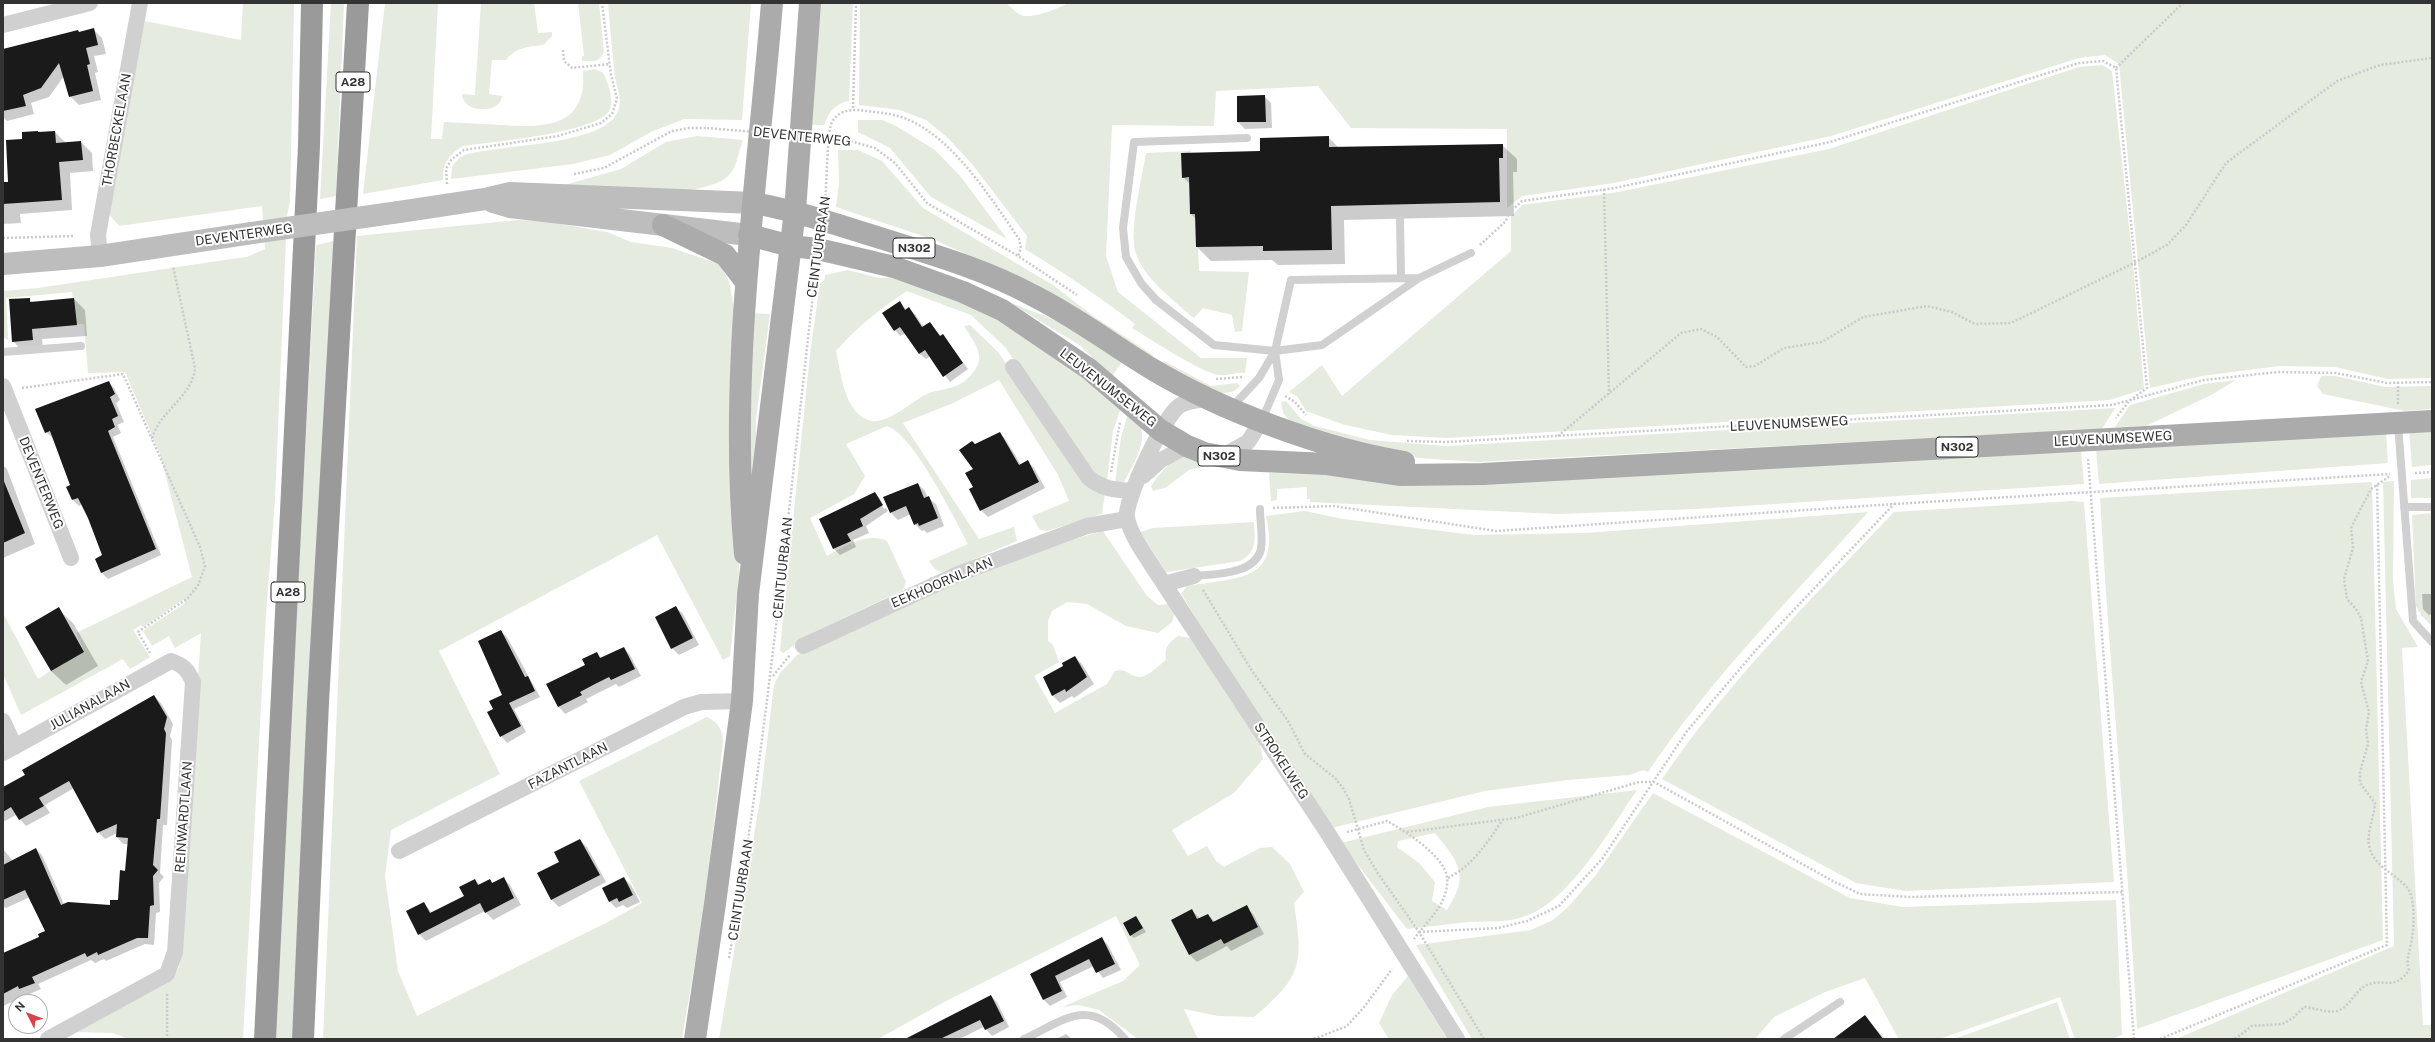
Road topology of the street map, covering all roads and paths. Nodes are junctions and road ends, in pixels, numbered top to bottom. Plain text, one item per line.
1 (90, 3) edge
2 (140, 3) edge
3 (312, 3) edge
4 (358, 3) edge
5 (602, 3) edge
6 (772, 3) edge
7 (810, 3) edge
8 (856, 3) edge
9 (2183, 3) edge
10 (3, 25) edge
11 (563, 50) dead end
12 (2432, 58) edge
13 (610, 64) junction
14 (2116, 68) junction
15 (853, 109) junction
16 (1247, 138) dead end
17 (582, 173) dead end
18 (448, 188) dead end
19 (1604, 189) junction
20 (485, 199) junction
21 (754, 203) junction
22 (795, 211) junction
23 (1400, 219) dead end
24 (823, 220) junction
25 (663, 225) junction
26 (98, 235) junction
27 (749, 235) junction
28 (3, 238) edge
29 (791, 246) junction
30 (818, 249) junction
31 (1471, 253) joint
32 (100, 256) junction
33 (2136, 262) junction
34 (3, 264) edge
35 (173, 265) dead end
36 (1401, 278) junction
37 (1419, 278) junction
38 (746, 282) junction
39 (81, 346) dead end
40 (1276, 351) junction
41 (3, 352) edge
42 (1013, 367) dead end
43 (1208, 377) dead end
44 (1254, 382) junction
45 (2432, 382) edge
46 (4, 388) edge
47 (1276, 391) junction
48 (1609, 394) junction
49 (1208, 399) junction
50 (2129, 401) junction
51 (1231, 408) junction
52 (1309, 418) dead end
53 (1262, 420) junction
54 (2432, 420) edge
55 (2398, 423) junction
56 (1160, 430) junction
57 (1558, 437) junction
58 (152, 439) junction
59 (1399, 440) dead end
60 (2093, 440) junction
61 (1187, 446) junction
62 (1221, 457) junction
63 (1482, 474) junction
64 (2377, 483) junction
65 (1136, 485) junction
66 (2088, 491) junction
67 (1894, 504) junction
68 (2404, 507) junction
69 (2432, 507) edge
70 (1260, 509) joint
71 (1127, 519) junction
72 (71, 558) dead end
73 (1194, 576) junction
74 (1164, 584) junction
75 (748, 594) junction
76 (2432, 642) edge
77 (803, 646) joint
78 (178, 664) joint
79 (158, 667) junction
80 (772, 677) junction
81 (742, 701) junction
82 (3, 721) edge
83 (9, 750) edge
84 (1654, 782) junction
85 (1503, 820) junction
86 (1357, 830) junction
87 (1407, 832) junction
88 (1329, 835) junction
89 (399, 851) dead end
90 (2387, 873) junction
91 (1447, 878) junction
92 (2122, 892) junction
93 (1419, 932) junction
94 (1403, 954) junction
95 (728, 962) dead end
96 (167, 974) junction
97 (1840, 1002) dead end
98 (48, 1039) edge
99 (167, 1039) edge
100 (265, 1039) edge
101 (303, 1039) edge
102 (695, 1039) edge
103 (1024, 1039) edge
104 (1125, 1039) edge
105 (1314, 1039) edge
106 (1457, 1039) edge
107 (1484, 1039) edge
108 (1784, 1039) edge
109 (2134, 1039) edge
110 (2160, 1039) edge
111 (2235, 1039) edge

1 - 10 street
2 - 26 street, THORBECKELAAN
3 - 100 highway, A28
4 - 101 highway, A28
5 - 13 path
6 - 21 main road, CEINTUURBAAN
7 - 22 main road, CEINTUURBAAN
8 - 15 path
9 - 14 path
11 - 13 path
12 - 33 path
13 - 18 path
14 - 19 path
14 - 33 path
15 - 17 path, DEVENTERWEG, bridge
15 - 24 path, CEINTUURBAAN
16 - 40 lane
19 - 31 path
19 - 48 path
20 - 21 main road, DEVENTERWEG
20 - 25 main road, DEVENTERWEG
20 - 32 main road, DEVENTERWEG, bridge
21 - 22 main road, DEVENTERWEG / N302
21 - 27 main road, CEINTUURBAAN
22 - 24 main road, LEUVENUMSEWEG / N302
22 - 29 main road, CEINTUURBAAN
23 - 36 lane
24 - 49 main road, LEUVENUMSEWEG / N302
25 - 27 main road, DEVENTERWEG
25 - 38 main road
26 - 28 path
26 - 32 street, THORBECKELAAN
27 - 29 main road, LEUVENUMSEWEG / N302
27 - 38 main road, CEINTUURBAAN
29 - 30 main road, LEUVENUMSEWEG / N302
29 - 75 main road, CEINTUURBAAN
30 - 56 main road, LEUVENUMSEWEG / N302
30 - 80 path, CEINTUURBAAN
31 - 37 lane
32 - 34 main road, DEVENTERWEG
33 - 48 path
33 - 50 path
35 - 58 path
36 - 37 lane
36 - 40 lane
37 - 40 lane
38 - 75 main road, CEINTUURBAAN
39 - 41 lane
40 - 44 lane
40 - 47 lane
42 - 65 street
43 - 44 path
44 - 51 lane
45 - 50 path, LEUVENUMSEWEG
46 - 58 path
46 - 72 street, DEVENTERWEG
47 - 52 path
47 - 53 lane
48 - 57 path
49 - 51 main road, LEUVENUMSEWEG / N302
49 - 56 street
50 - 57 path, LEUVENUMSEWEG
50 - 60 path
51 - 53 main road, LEUVENUMSEWEG / N302
53 - 62 street
53 - 63 main road, LEUVENUMSEWEG / N302
54 - 55 main road, LEUVENUMSEWEG / N302
55 - 60 main road, LEUVENUMSEWEG / N302
55 - 68 lane
56 - 61 main road, LEUVENUMSEWEG / N302
56 - 65 street
57 - 59 path, LEUVENUMSEWEG
58 - 79 path
60 - 63 main road, LEUVENUMSEWEG / N302
60 - 66 path
61 - 62 main road, LEUVENUMSEWEG / N302
61 - 65 street
62 - 63 main road, LEUVENUMSEWEG / N302
64 - 66 path
64 - 90 path
64 - 90 path
65 - 71 street
66 - 67 path
66 - 92 path
67 - 70 path
67 - 84 path
68 - 69 lane
68 - 76 lane
70 - 73 lane
71 - 74 street, STROKELWEG
71 - 77 street, EEKHOORNLAAN
73 - 74 street
73 - 86 path, STROKELWEG
74 - 88 street, STROKELWEG
75 - 81 main road, CEINTUURBAAN
77 - 80 path
78 - 79 street, JULIANALAAN
78 - 96 street, REINWARDTLAAN
79 - 83 street, JULIANALAAN
80 - 95 path, CEINTUURBAAN
81 - 89 street, FAZANTLAAN
81 - 102 main road, CEINTUURBAAN
82 - 83 street
84 - 85 path
84 - 92 path
84 - 93 path
85 - 87 path
85 - 91 path
86 - 87 path
86 - 88 path
86 - 93 path, STROKELWEG
87 - 91 path
88 - 94 street, STROKELWEG
90 - 110 path
90 - 111 path
91 - 93 path
92 - 109 path
93 - 107 path, STROKELWEG
94 - 105 path
94 - 106 street, STROKELWEG
96 - 98 street
96 - 99 path
97 - 108 lane
103 - 104 lane

